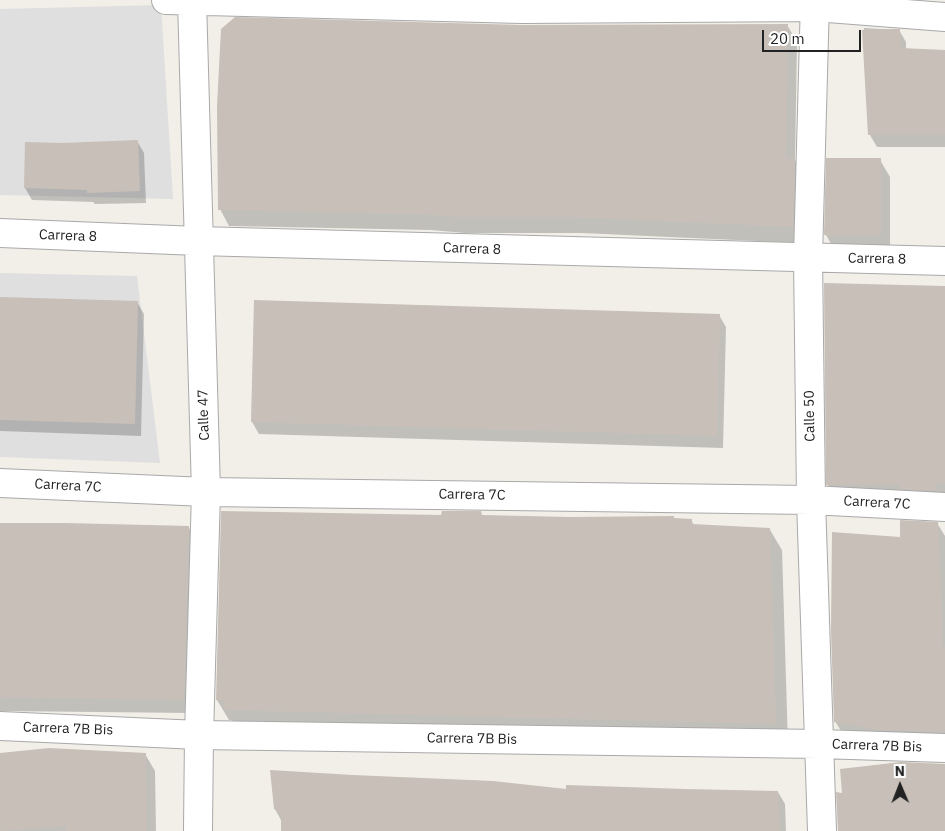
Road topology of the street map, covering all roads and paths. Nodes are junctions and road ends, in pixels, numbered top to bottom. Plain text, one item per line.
1 (166, 0) edge
2 (192, 1) edge
3 (815, 4) edge
4 (945, 17) edge
5 (0, 233) edge
6 (198, 241) junction
7 (808, 257) junction
8 (945, 261) edge
9 (0, 483) edge
10 (206, 492) junction
11 (811, 500) junction
12 (945, 507) edge
13 (0, 726) edge
14 (199, 735) junction
15 (819, 744) junction
16 (945, 748) edge
17 (198, 831) edge
18 (822, 831) edge

1 - 2 street
2 - 3 street
2 - 6 street, Calle 47
3 - 4 street
3 - 7 street, Calle 50
5 - 6 street, Carrera 8
6 - 7 street, Carrera 8
6 - 10 street, Calle 47
7 - 8 street, Carrera 8
7 - 11 street, Calle 50
9 - 10 street, Carrera 7C
10 - 11 street, Carrera 7C
10 - 14 street, Calle 47
11 - 12 street, Carrera 7C
11 - 15 street, Calle 50
13 - 14 street, Carrera 7B Bis
14 - 15 street, Carrera 7B Bis
14 - 17 street, Calle 47
15 - 16 street, Carrera 7B Bis
15 - 18 street, Calle 50

